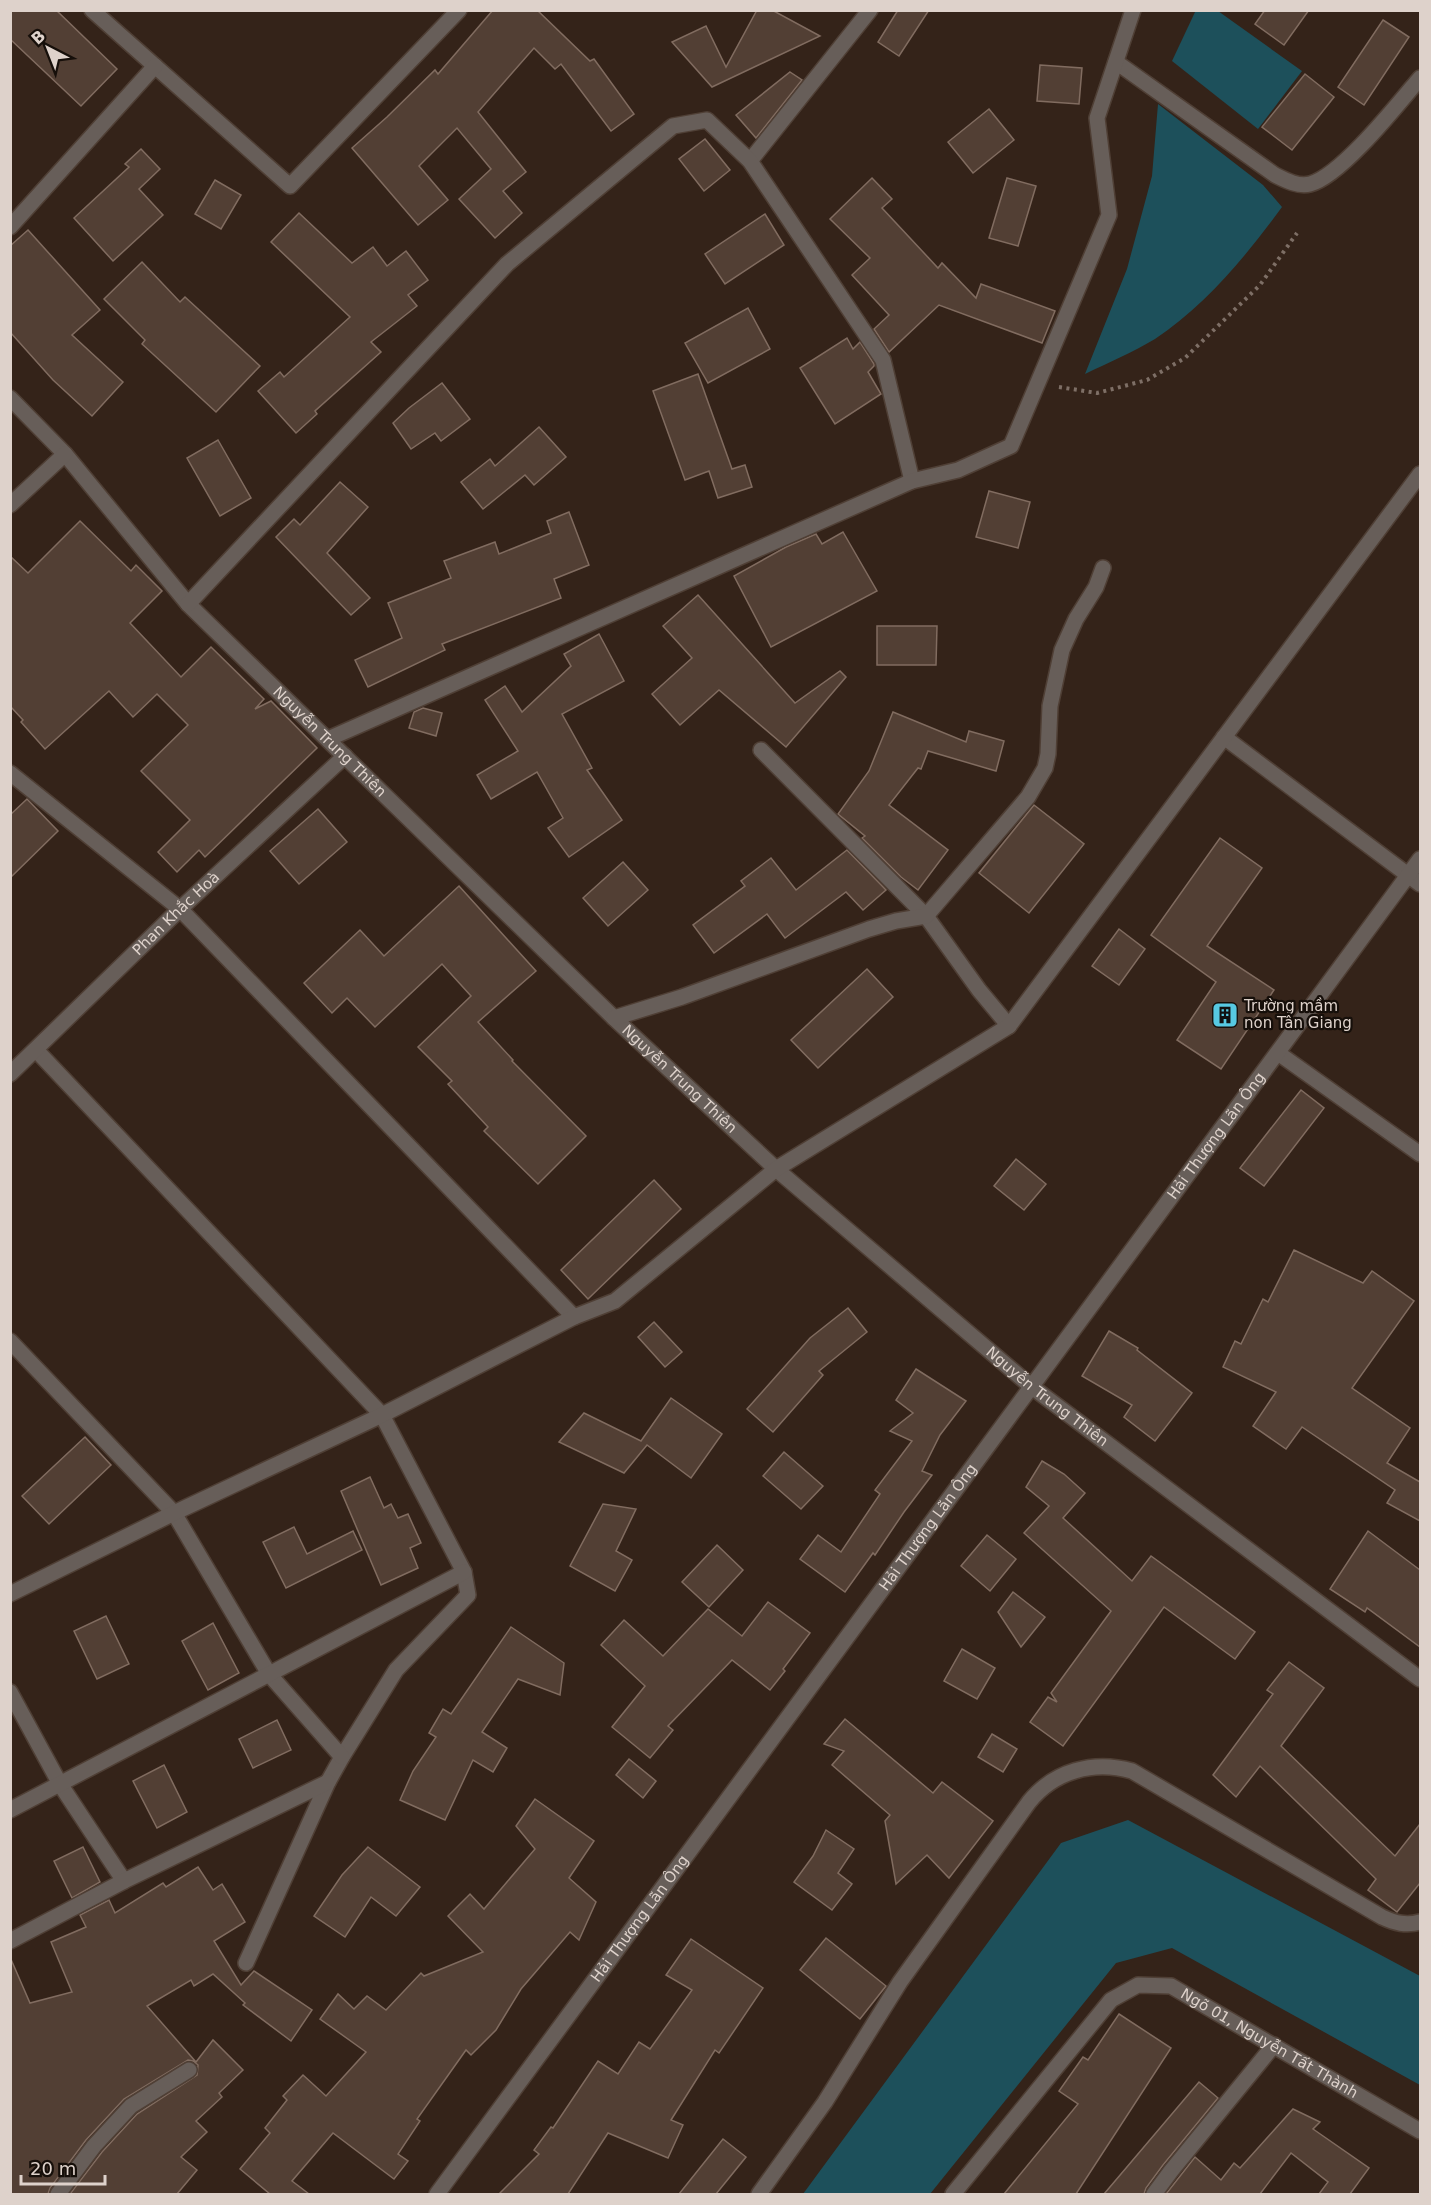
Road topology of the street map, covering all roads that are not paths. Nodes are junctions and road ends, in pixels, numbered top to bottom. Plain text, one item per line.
1 (92, 10) edge
2 (459, 10) edge
3 (870, 10) edge
4 (1133, 10) edge
5 (1116, 62) junction
6 (156, 66) junction
7 (1420, 78) edge
8 (750, 161) junction
9 (10, 227) edge
10 (10, 398) edge
11 (65, 454) junction
12 (1420, 474) edge
13 (912, 481) junction
14 (10, 506) edge
15 (1103, 568) dead end
16 (188, 604) junction
17 (1224, 737) junction
18 (328, 739) junction
19 (761, 750) dead end
20 (345, 756) junction
21 (10, 773) edge
22 (1420, 859) edge
23 (1415, 880) edge
24 (180, 909) junction
25 (926, 916) junction
26 (614, 1018) junction
27 (1009, 1026) junction
28 (36, 1050) junction
29 (1278, 1053) junction
30 (10, 1074) edge
31 (1420, 1154) edge
32 (776, 1169) junction
33 (574, 1317) junction
34 (10, 1341) edge
35 (1032, 1387) junction
36 (382, 1415) junction
37 (174, 1513) junction
38 (464, 1572) junction
39 (10, 1594) edge
40 (1417, 1670) edge
41 (269, 1674) junction
42 (10, 1692) edge
43 (342, 1756) junction
44 (328, 1782) junction
45 (60, 1784) junction
46 (10, 1810) edge
47 (124, 1881) junction
48 (1420, 1922) edge
49 (10, 1941) edge
50 (246, 1963) dead end
51 (1274, 2045) junction
52 (189, 2070) dead end
53 (1420, 2131) edge
54 (58, 2194) edge
55 (436, 2194) edge
56 (759, 2194) edge
57 (953, 2194) edge
58 (1154, 2194) edge

1 - 6 street
2 - 6 street
3 - 8 street
4 - 5 street
5 - 7 street
5 - 13 street
6 - 9 street
8 - 13 street
8 - 16 street
10 - 11 street, Nguyễn Trung Thiên
11 - 14 street
11 - 16 street, Nguyễn Trung Thiên
12 - 17 street
13 - 18 street
15 - 25 street
16 - 18 street, Nguyễn Trung Thiên
17 - 23 street
17 - 27 street
18 - 20 street, Nguyễn Trung Thiên
19 - 25 street
20 - 24 street, Phan Khắc Hoà
20 - 26 street, Nguyễn Trung Thiên
21 - 24 street
22 - 23 street, Hải Thượng Lãn Ông
23 - 29 street, Hải Thượng Lãn Ông
24 - 28 street, Phan Khắc Hoà
24 - 33 street
25 - 26 street
25 - 27 street
26 - 32 street, Nguyễn Trung Thiên
27 - 32 street
28 - 30 street, Phan Khắc Hoà
28 - 36 street
29 - 31 street
29 - 35 street, Hải Thượng Lãn Ông
32 - 33 street
32 - 35 street, Nguyễn Trung Thiên
33 - 36 street
34 - 37 street
35 - 40 street, Nguyễn Trung Thiên
35 - 55 street, Hải Thượng Lãn Ông
36 - 37 street
36 - 38 street
37 - 39 street
37 - 41 street
38 - 41 street
38 - 43 street
41 - 43 street
41 - 45 street
42 - 45 street
43 - 44 street
44 - 47 street
44 - 50 street
45 - 46 street
45 - 47 street
47 - 49 street
48 - 56 street
51 - 53 street, Ngõ 01, Nguyễn Tất Thành
51 - 57 street, Ngõ 01, Nguyễn Tất Thành
51 - 58 street
52 - 54 street

